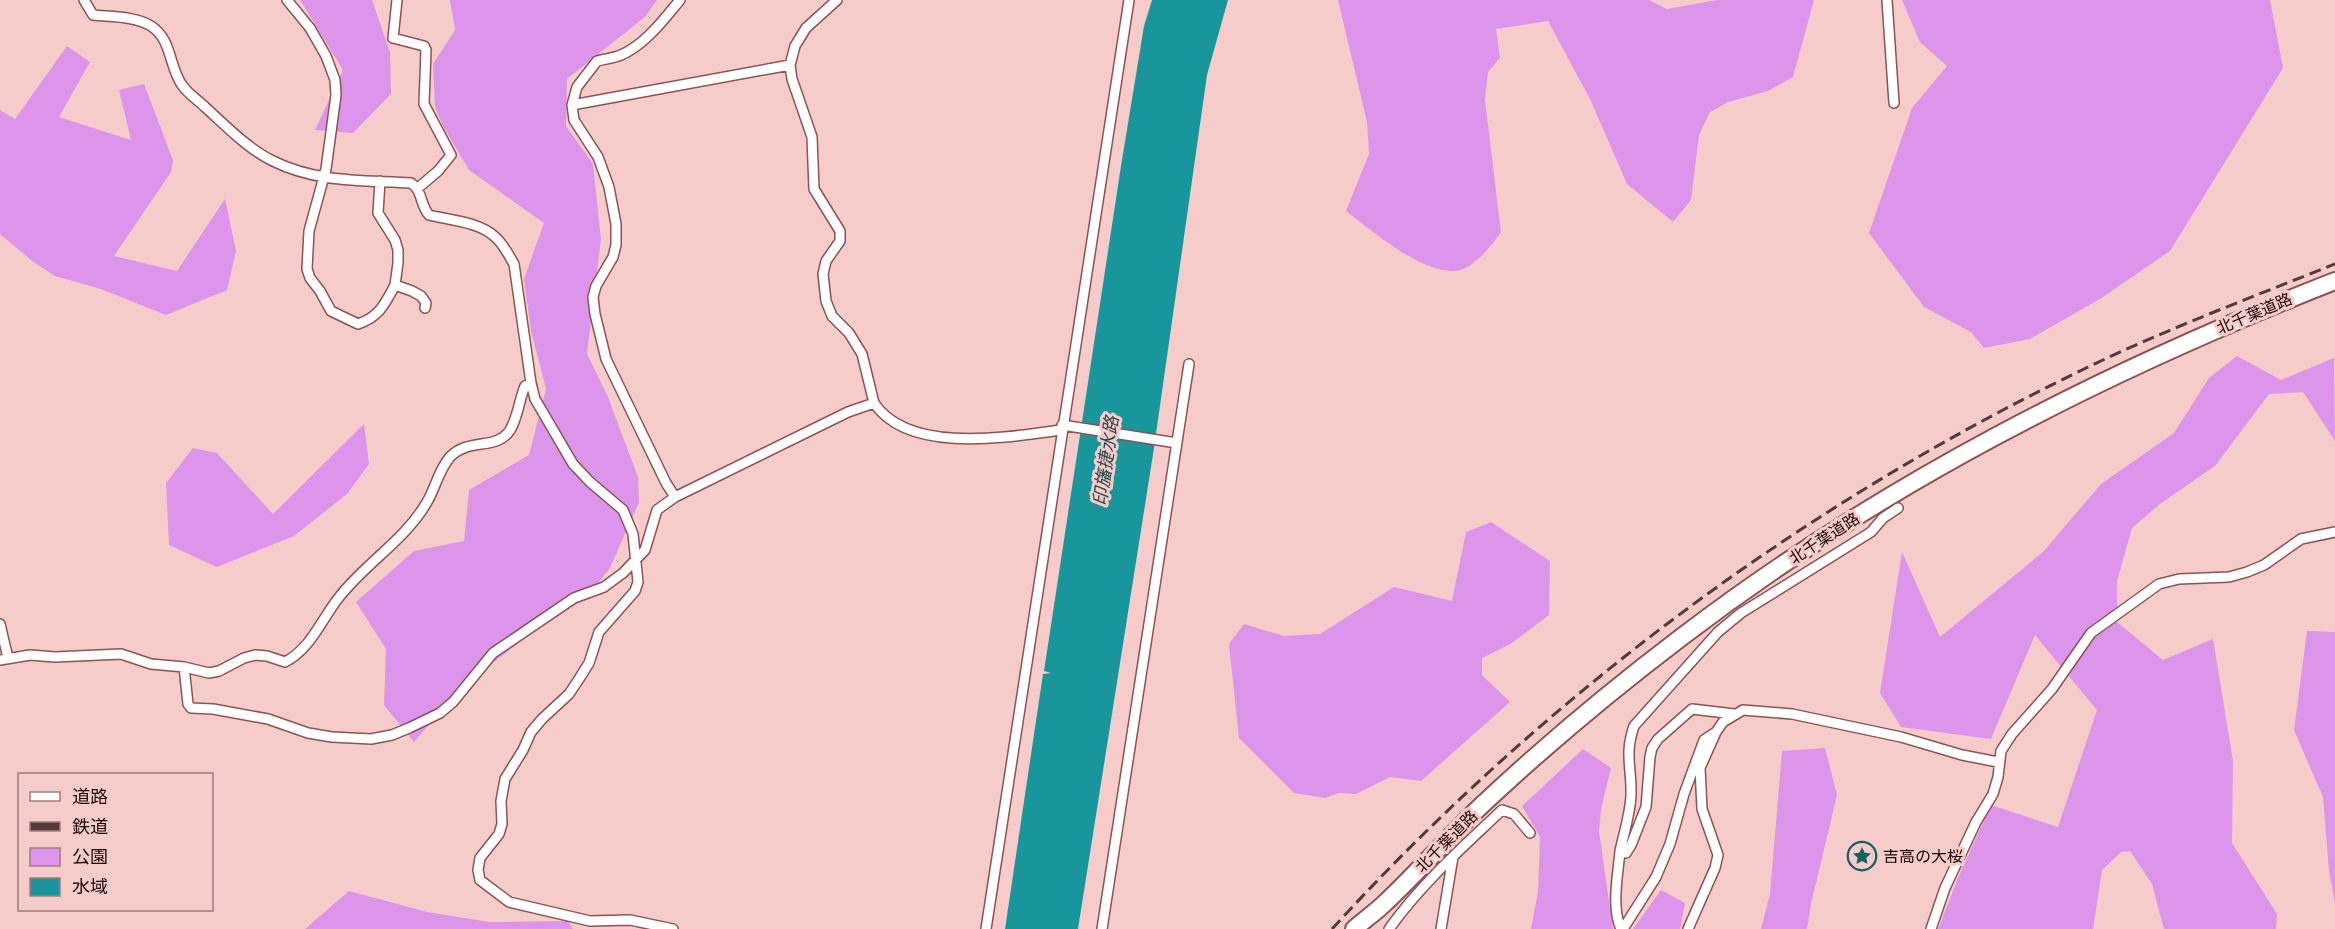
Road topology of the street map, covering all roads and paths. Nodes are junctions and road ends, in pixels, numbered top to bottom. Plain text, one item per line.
1 (84, 0) edge
2 (287, 0) edge
3 (397, 0) edge
4 (681, 0) edge
5 (837, 0) edge
6 (1129, 0) edge
7 (1887, 0) edge
8 (790, 65) junction
9 (1894, 103) dead end
10 (572, 105) junction
11 (323, 178) junction
12 (380, 181) junction
13 (418, 188) junction
14 (2335, 281) edge
15 (395, 285) junction
16 (425, 308) dead end
17 (1189, 364) dead end
18 (531, 383) junction
19 (874, 403) junction
20 (1062, 428) junction
21 (1177, 443) junction
22 (675, 497) junction
23 (1898, 508) dead end
24 (2335, 532) edge
25 (636, 561) junction
26 (0, 624) edge
27 (4, 659) edge
28 (184, 667) junction
29 (1734, 714) junction
30 (1716, 732) junction
31 (1998, 762) junction
32 (1530, 833) dead end
33 (1620, 851) junction
34 (1453, 857) junction
35 (1385, 903) junction
36 (673, 929) edge
37 (986, 929) edge
38 (1102, 929) edge
39 (1354, 929) edge
40 (1367, 929) edge
41 (1389, 929) edge
42 (1441, 929) edge
43 (1622, 929) edge
44 (1688, 929) edge
45 (1931, 929) edge

1 - 11 street
2 - 11 street
3 - 13 street
4 - 10 street
5 - 8 street
6 - 20 street
7 - 9 street
8 - 10 street
8 - 19 street
10 - 22 street
11 - 12 street
11 - 15 street
12 - 13 street
12 - 15 street
13 - 18 street
14 - 35 highway, 北千葉道路
15 - 16 street
17 - 21 street
18 - 25 street
18 - 28 street
19 - 20 street
19 - 22 street
20 - 21 street
20 - 37 street
21 - 38 street
22 - 25 street
23 - 33 street
24 - 31 street
25 - 28 street
25 - 36 street
26 - 27 street
27 - 28 street
29 - 30 street
29 - 31 street
29 - 33 street
30 - 43 street
30 - 44 street
31 - 45 street
32 - 34 street
33 - 43 street
34 - 41 street
34 - 42 street
35 - 39 highway, 北千葉道路
35 - 40 highway, 北千葉道路

